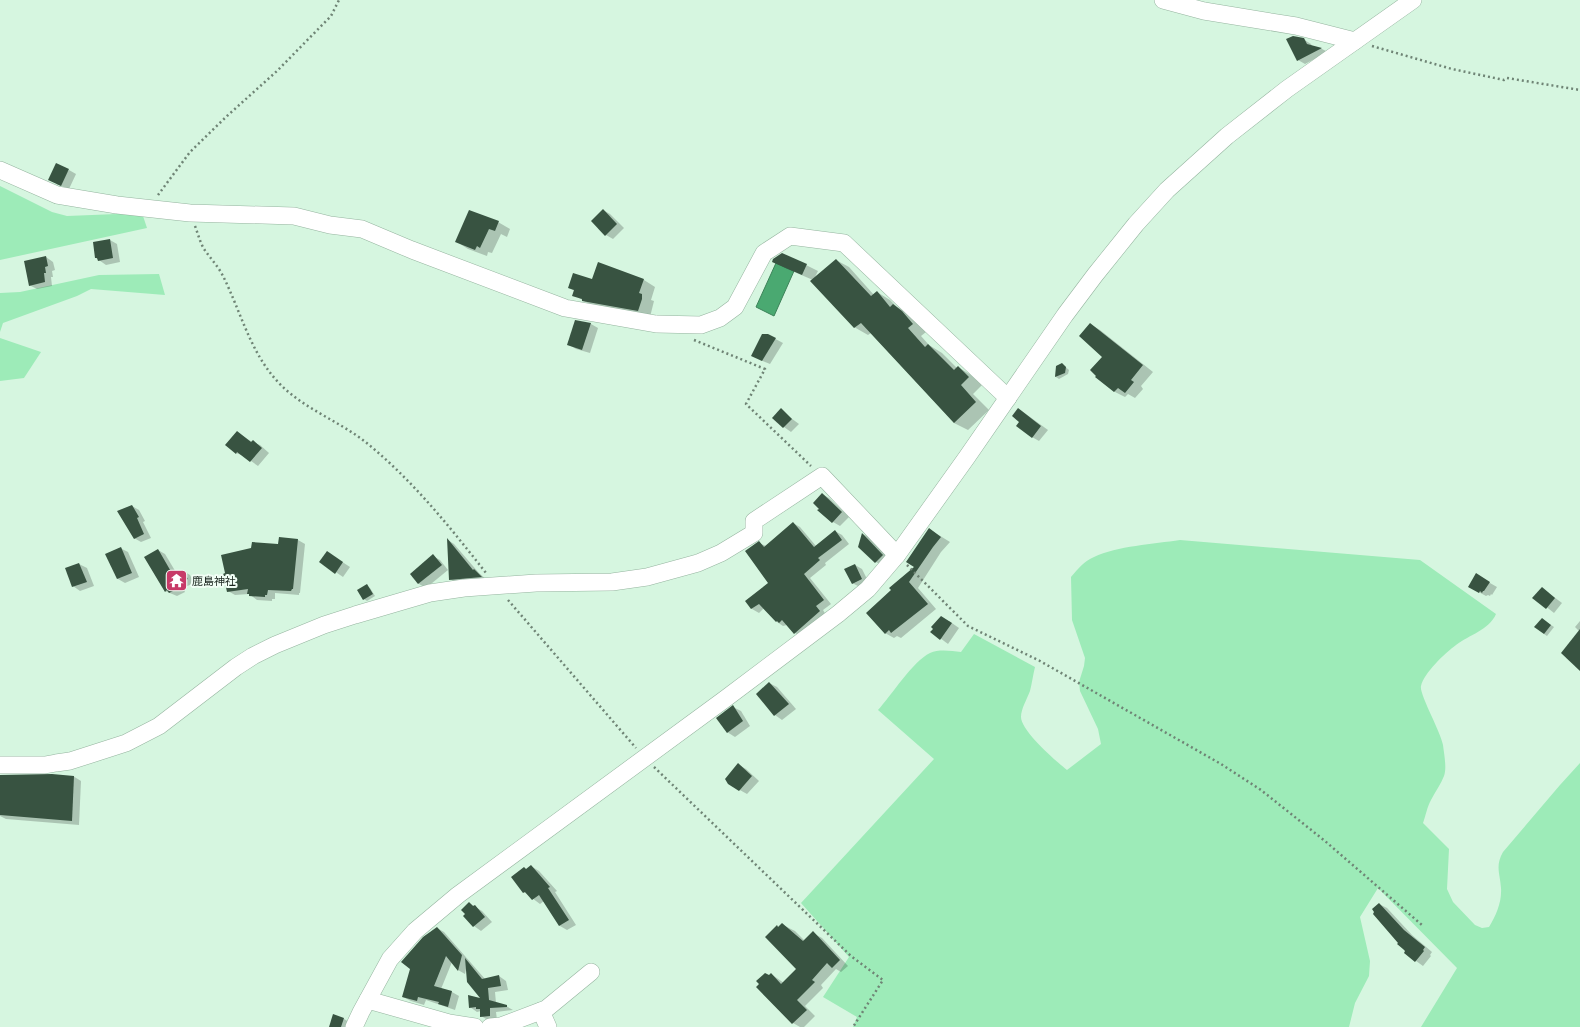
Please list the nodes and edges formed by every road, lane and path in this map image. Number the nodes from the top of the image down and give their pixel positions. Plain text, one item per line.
1 (339, 0) edge
2 (1163, 0) edge
3 (1413, 0) edge
4 (1355, 41) junction
5 (1580, 90) edge
6 (0, 170) edge
7 (150, 207) junction
8 (190, 213) junction
9 (693, 339) dead end
10 (1008, 398) junction
11 (822, 476) junction
12 (897, 555) junction
13 (496, 585) junction
14 (645, 759) junction
15 (0, 765) edge
16 (1422, 925) dead end
17 (590, 972) dead end
18 (368, 1000) junction
19 (541, 1012) junction
20 (354, 1027) edge
21 (475, 1027) edge
22 (490, 1027) edge
23 (548, 1027) edge
24 (853, 1027) edge

1 - 7 path
2 - 4 street
3 - 4 street
4 - 5 path
4 - 10 street
6 - 7 street
7 - 8 street
8 - 10 street
8 - 13 path
9 - 11 path
10 - 12 street
11 - 12 street
11 - 13 street
12 - 14 street
12 - 16 path
13 - 14 path
13 - 15 street
14 - 18 street
14 - 24 path
17 - 19 street
18 - 20 street
18 - 21 street
19 - 22 street
19 - 23 street

